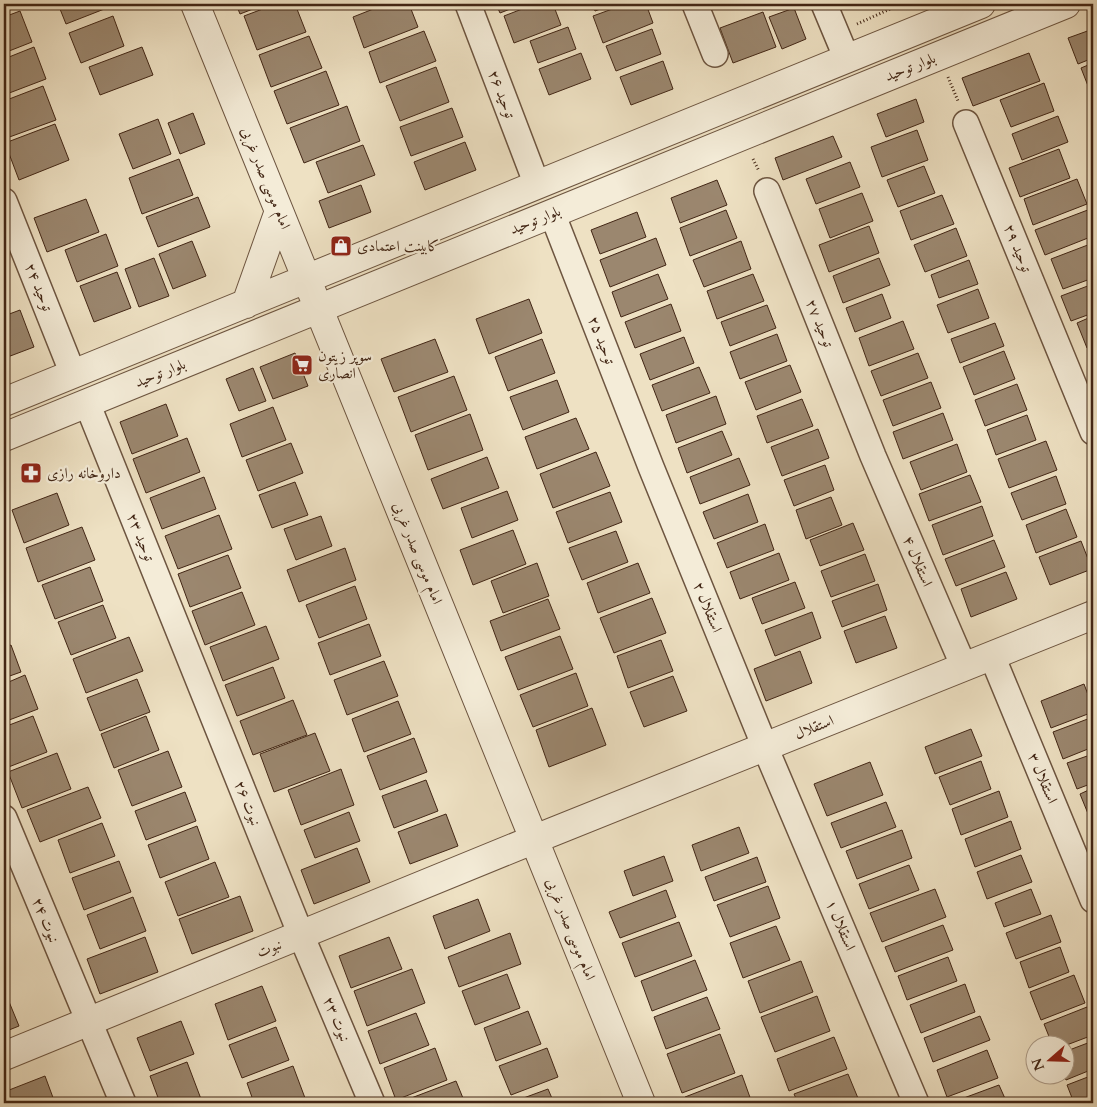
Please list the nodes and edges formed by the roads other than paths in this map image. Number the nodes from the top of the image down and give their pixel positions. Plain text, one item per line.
1 (195, 4) edge
2 (468, 4) edge
3 (695, 4) edge
4 (824, 4) edge
5 (981, 4) edge
6 (1066, 4) edge
7 (715, 54) dead end
8 (847, 59) junction
9 (966, 122) road end
10 (537, 185) junction
11 (767, 191) road end
12 (4, 201) edge
13 (279, 211) junction
14 (552, 213) junction
15 (307, 279) junction
16 (246, 304) junction
17 (318, 308) junction
18 (73, 374) junction
19 (4, 402) edge
20 (87, 403) junction
21 (1093, 432) edge
22 (4, 437) edge
23 (873, 456) joint
24 (652, 467) joint
25 (1093, 615) edge
26 (992, 656) junction
27 (964, 667) junction
28 (195, 671) joint
29 (765, 747) junction
30 (4, 818) edge
31 (535, 839) junction
32 (1093, 900) edge
33 (301, 935) junction
34 (88, 1021) junction
35 (4, 1056) edge
36 (122, 1103) edge
37 (372, 1103) edge
38 (641, 1103) edge
39 (916, 1103) edge

1 - 13 street, امام موسی صدر غربی
2 - 10 street, توحید ۲۶
3 - 7 street
4 - 8 street
5 - 8 street, بلوار توحید
6 - 14 street, بلوار توحید
8 - 10 street, بلوار توحید
9 - 21 street, توحید ۲۹
10 - 15 street, بلوار توحید
11 - 23 street, توحید ۲۷
12 - 18 street, توحید ۲۴
13 - 15 street, امام موسی صدر غربی
13 - 16 street
14 - 17 street, بلوار توحید
14 - 24 street, توحید ۲۵
15 - 16 street, بلوار توحید
15 - 17 street, امام موسی صدر غربی
16 - 18 street, بلوار توحید
17 - 20 street, بلوار توحید
17 - 31 street, امام موسی صدر غربی
18 - 19 street, بلوار توحید
20 - 22 street, بلوار توحید
20 - 28 street, توحید ۲۳
23 - 27 street, استقلال ۴
24 - 29 street, استقلال ۲
25 - 26 street, استقلال
26 - 27 street, استقلال
26 - 32 street, استقلال ۳
27 - 29 street, استقلال
28 - 33 street, نبوت ۲۶
29 - 31 street, استقلال
29 - 39 street, استقلال ۱
30 - 34 street, نبوت ۲۴
31 - 33 street, نبوت
31 - 38 street, امام موسی صدر غربی
33 - 34 street, نبوت
33 - 37 street, نبوت ۲۳
34 - 35 street, نبوت
34 - 36 street, نبوت ۲۴

